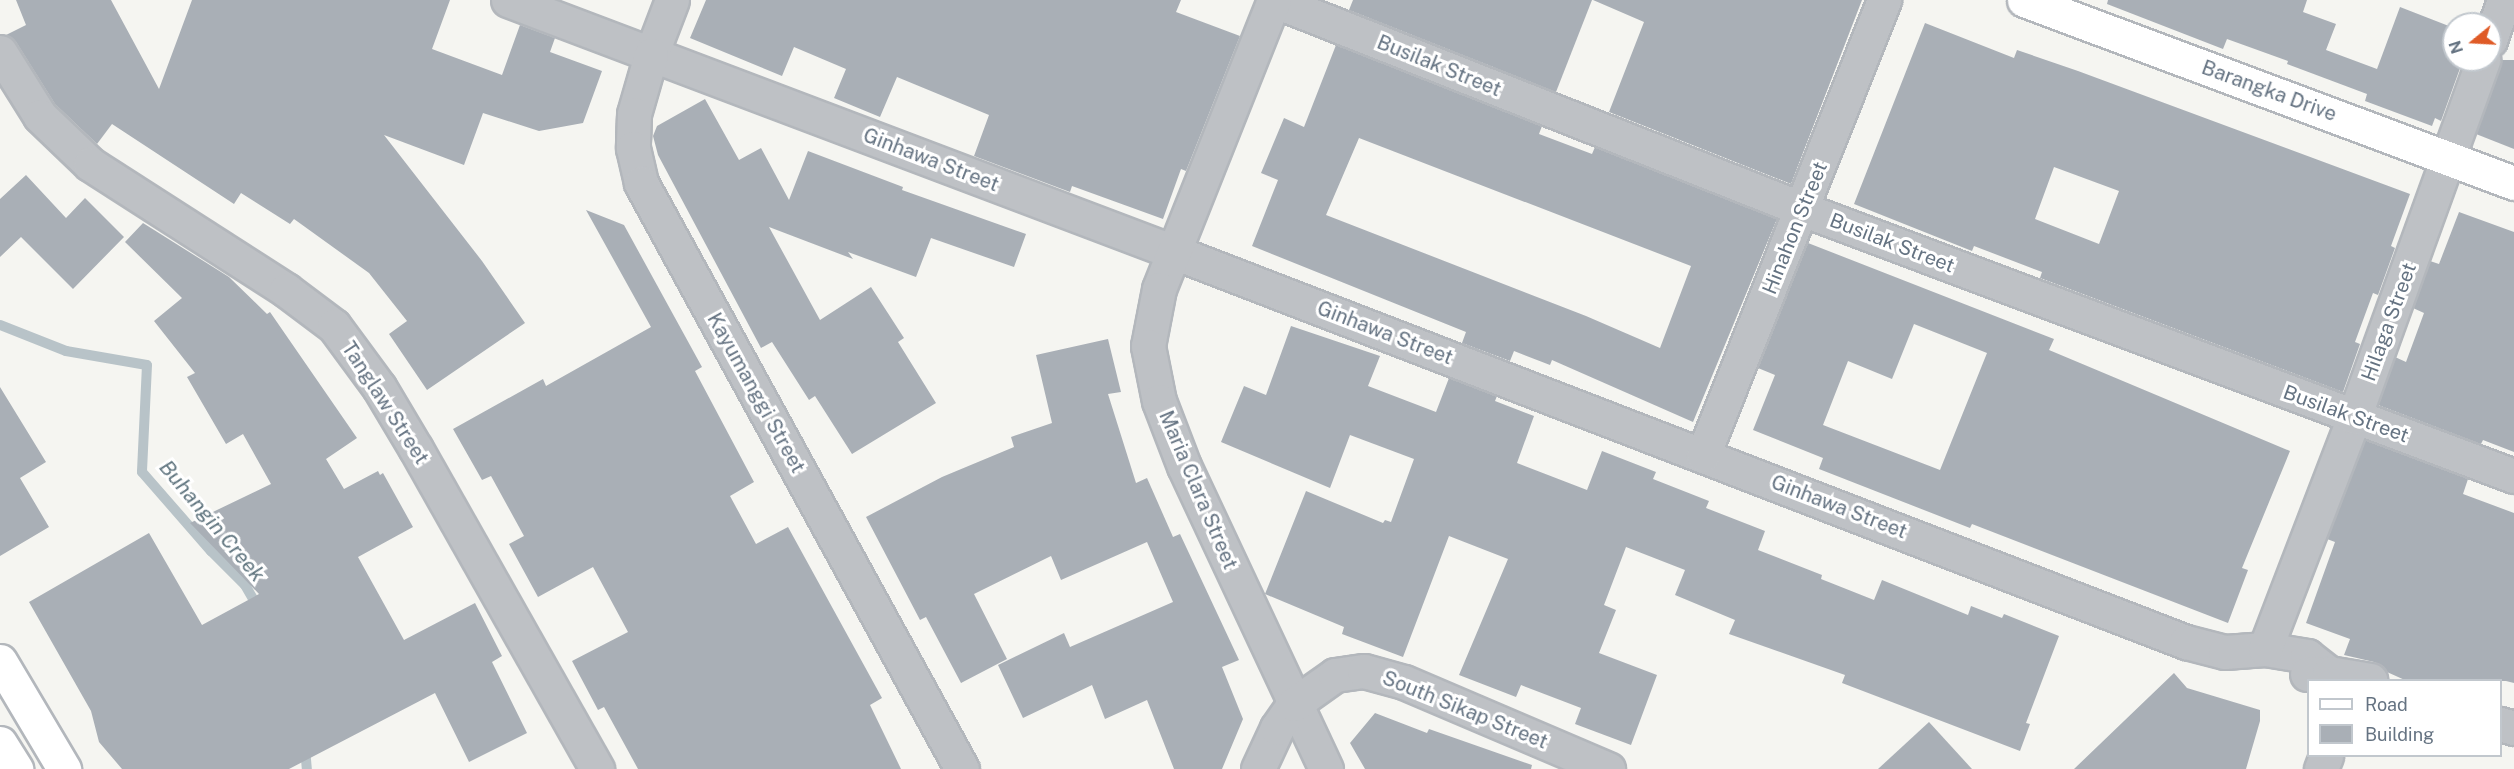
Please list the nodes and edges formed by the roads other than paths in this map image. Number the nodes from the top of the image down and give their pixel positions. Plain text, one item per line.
1 (508, 0) edge
2 (672, 0) edge
3 (1273, 0) edge
4 (1884, 0) edge
5 (2024, 0) edge
6 (0, 51) edge
7 (651, 55) junction
8 (2479, 72) edge
9 (2449, 158) junction
10 (2514, 183) edge
11 (1802, 209) junction
12 (1174, 252) junction
13 (2354, 417) junction
14 (1703, 454) junction
15 (2514, 476) edge
16 (2273, 651) junction
17 (0, 661) edge
18 (2353, 678) edge
19 (1294, 704) junction
20 (0, 743) edge
21 (16, 769) edge
22 (64, 769) edge
23 (597, 769) edge
24 (962, 769) edge
25 (1258, 769) edge
26 (1326, 769) edge
27 (1608, 769) edge

1 - 7 street, Ginhawa Street
2 - 7 street, Kayumanggi Street
3 - 11 street, Busilak Street
3 - 12 street, Maria Clara Street
4 - 11 street, Hinahon Street
5 - 9 main road, Barangka Drive
6 - 23 street, Tanglaw Street
7 - 12 street, Ginhawa Street
7 - 24 street, Kayumanggi Street
8 - 9 street, Hilaga Street
9 - 10 main road, Barangka Drive
9 - 13 street, Hilaga Street
11 - 13 street, Busilak Street
11 - 14 street, Hinahon Street
12 - 14 street, Ginhawa Street
12 - 19 street, Maria Clara Street
13 - 15 street, Busilak Street
13 - 16 street, Hilaga Street
14 - 16 street, Ginhawa Street
16 - 18 street
17 - 22 main road
19 - 25 street, South Sikap Street
19 - 26 street, Maria Clara Street
19 - 27 street, South Sikap Street
20 - 21 main road

